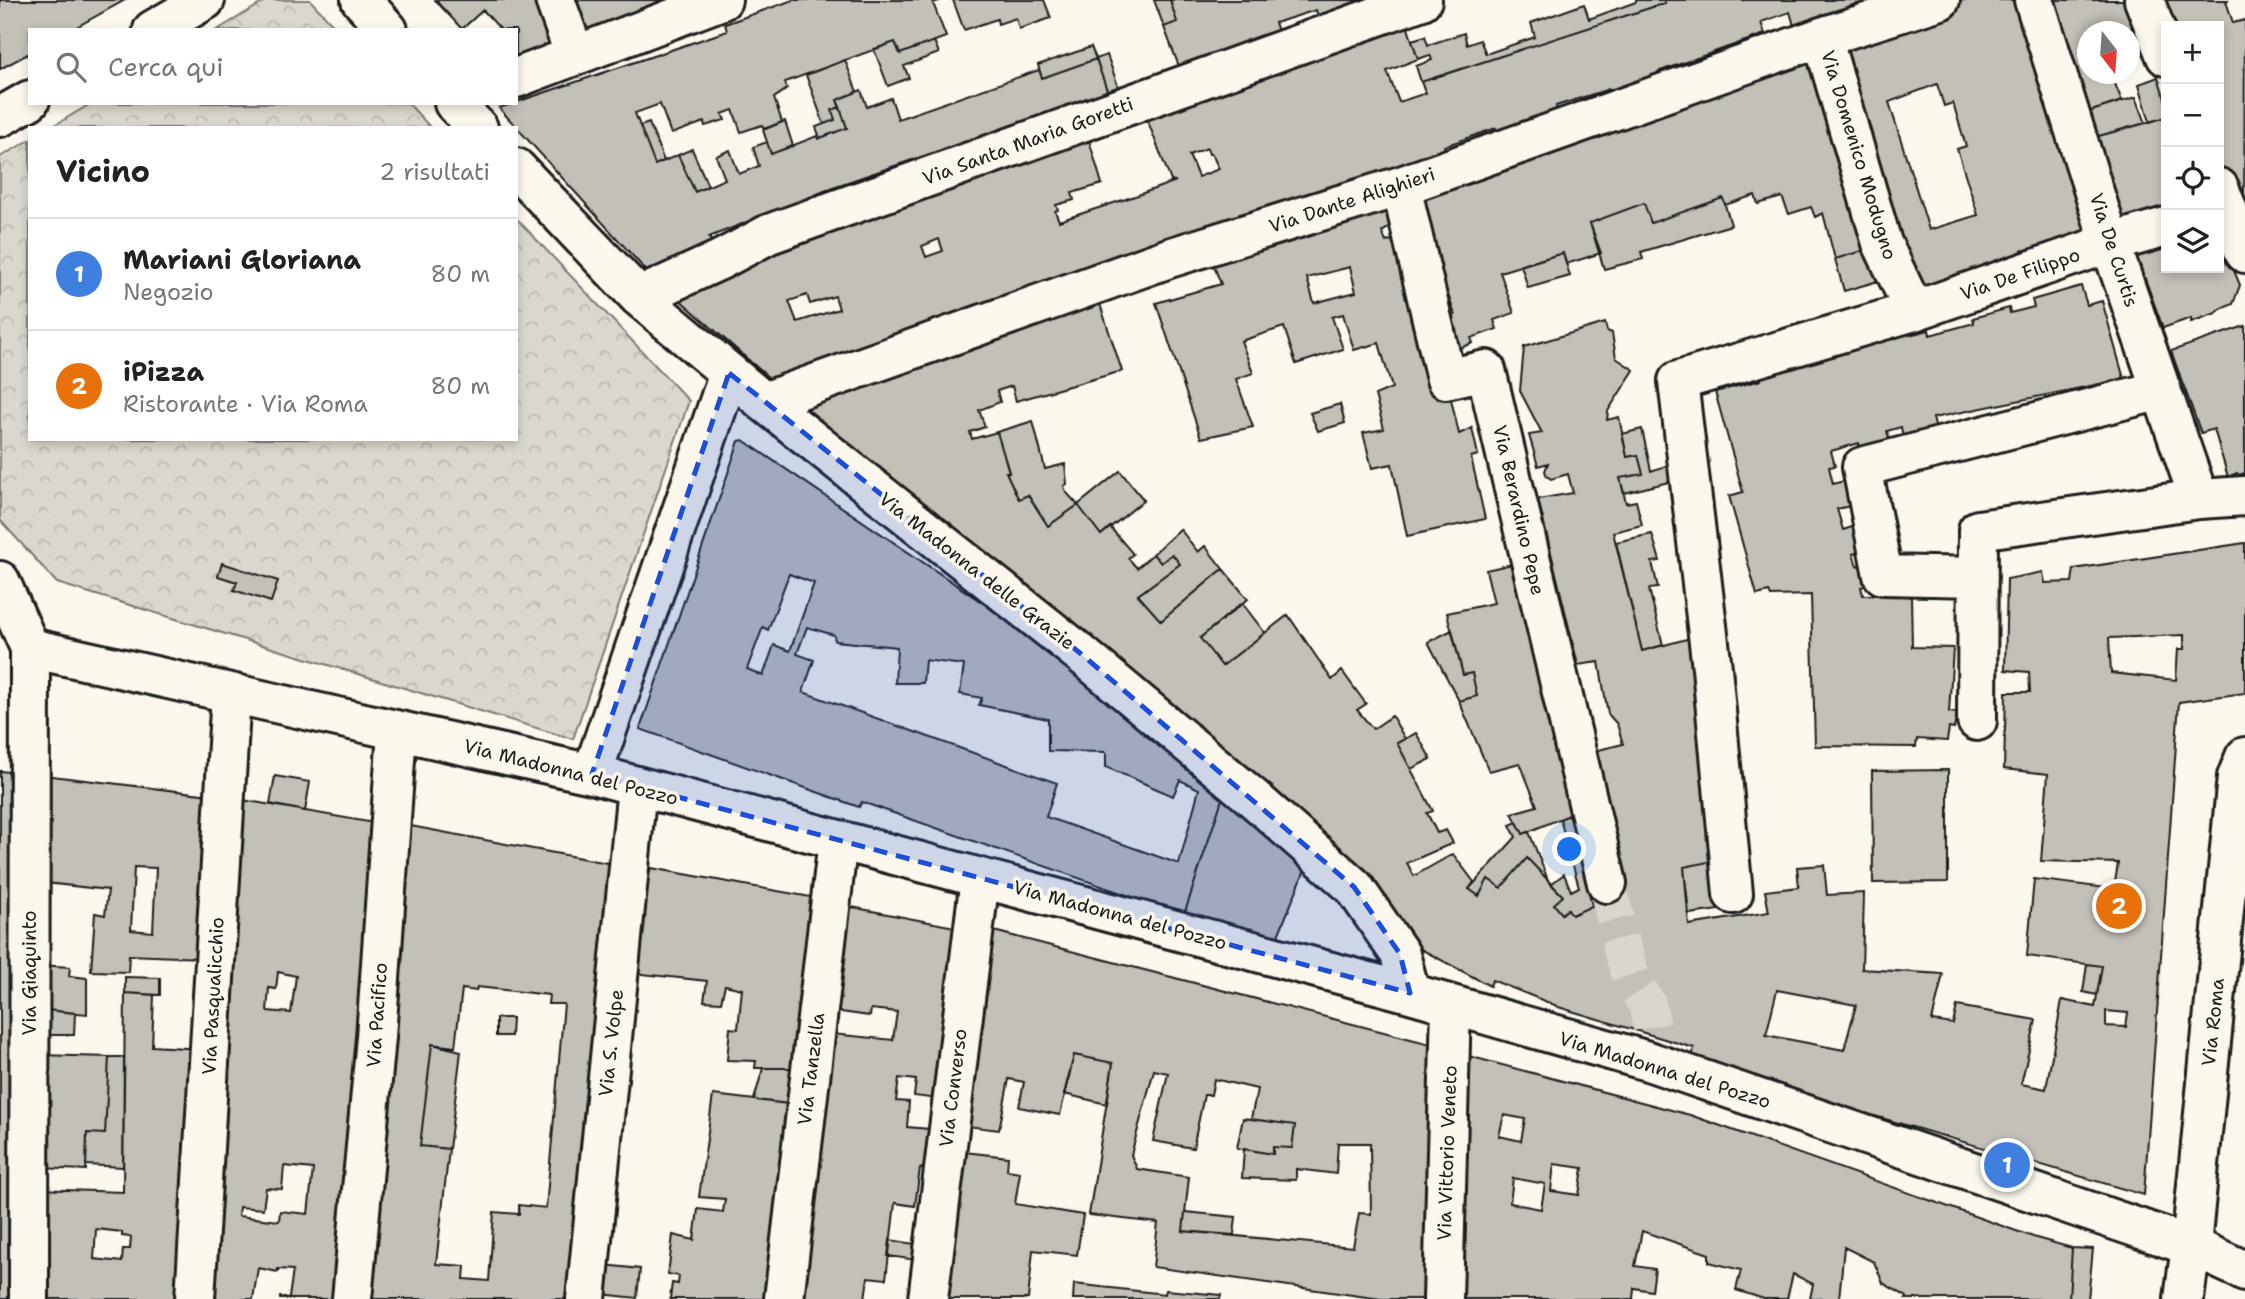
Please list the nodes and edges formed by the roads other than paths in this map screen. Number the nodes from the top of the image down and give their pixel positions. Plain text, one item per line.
1 (205, 0) edge
2 (361, 0) edge
3 (555, 0) edge
4 (722, 0) edge
5 (1422, 0) edge
6 (1940, 0) edge
7 (2034, 0) edge
8 (2144, 0) edge
9 (156, 28) edge
10 (386, 28) edge
11 (1822, 37) junction
12 (2161, 43) edge
13 (575, 56) junction
14 (518, 77) edge
15 (28, 101) edge
16 (456, 105) edge
17 (0, 117) edge
18 (476, 126) edge
19 (518, 170) edge
20 (1401, 186) junction
21 (2224, 207) edge
22 (2161, 228) edge
23 (2110, 243) junction
24 (2245, 253) edge
25 (639, 297) junction
26 (1914, 311) junction
27 (729, 373) junction
28 (2161, 390) junction
29 (764, 402) junction
30 (2245, 496) edge
31 (2199, 499) junction
32 (1978, 576) junction
33 (0, 581) edge
34 (15, 653) edge
35 (230, 693) junction
36 (1978, 720) dead end
37 (397, 731) junction
38 (2245, 757) edge
39 (592, 774) junction
40 (637, 787) junction
41 (838, 840) junction
42 (980, 878) junction
43 (1607, 883) tunnel mouth
44 (1733, 894) dead end
45 (1410, 993) junction
46 (1451, 1006) junction
47 (2191, 1246) junction
48 (2245, 1271) edge
49 (29, 1299) edge
50 (195, 1299) edge
51 (352, 1299) edge
52 (586, 1299) edge
53 (784, 1299) edge
54 (928, 1299) edge
55 (1443, 1299) edge
56 (2184, 1299) edge

1 - 9 street
2 - 10 street
3 - 13 street
4 - 13 street
5 - 25 street, Via Santa Maria Goretti
6 - 11 street, Via Dante Alighieri
7 - 23 street, Via De Curtis
8 - 12 street
11 - 20 street, Via Dante Alighieri
11 - 26 street, Via Domenico Modugno
13 - 14 street
15 - 17 street
16 - 18 street
19 - 25 street, Via Madonna delle Grazie
20 - 29 street, Via Dante Alighieri
20 - 43 street, Via Berardino Pepe
21 - 24 street
22 - 23 street, Via De Filippo
23 - 26 street, Via De Filippo
23 - 28 street, Via De Curtis
25 - 27 street, Via Madonna delle Grazie
26 - 44 street, Via De Filippo
27 - 29 street, Via Madonna delle Grazie
27 - 39 street
28 - 31 street, Via De Curtis
28 - 32 street
29 - 45 street, Via Madonna delle Grazie
30 - 31 street
31 - 32 street
32 - 36 street
33 - 34 street
34 - 35 street, Via Madonna del Pozzo
34 - 49 street, Via Giaquinto
35 - 37 street, Via Madonna del Pozzo
35 - 50 street, Via Pasqualicchio
37 - 39 street, Via Madonna del Pozzo
37 - 51 street, Via Pacifico
38 - 47 street, Via Roma
39 - 40 street, Via Madonna del Pozzo
40 - 41 street, Via Madonna del Pozzo
40 - 52 street, Via S. Volpe
41 - 42 street, Via Madonna del Pozzo
41 - 53 street, Via Tanzella
42 - 45 street, Via Madonna del Pozzo
42 - 54 street, Via Converso
45 - 46 street, Via Madonna del Pozzo
46 - 47 street, Via Madonna del Pozzo
46 - 55 street, Via Vittorio Veneto
47 - 48 street, Via Madonna del Pozzo
47 - 56 street, Via Roma

